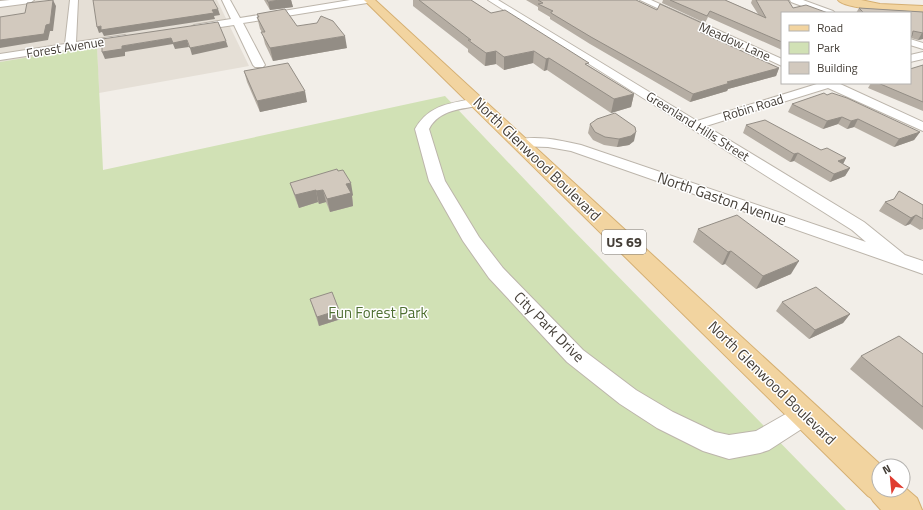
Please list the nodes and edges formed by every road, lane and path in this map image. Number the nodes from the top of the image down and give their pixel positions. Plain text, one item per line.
1 (30, 0) edge
2 (74, 0) edge
3 (226, 0) edge
4 (368, 0) edge
5 (492, 0) edge
6 (644, 0) edge
7 (794, 0) edge
8 (843, 0) edge
9 (0, 4) edge
10 (923, 9) edge
11 (827, 12) edge
12 (237, 21) junction
13 (184, 29) edge
14 (138, 36) edge
15 (911, 42) edge
16 (70, 46) junction
17 (923, 46) edge
18 (923, 55) edge
19 (0, 57) edge
20 (911, 59) edge
21 (781, 63) edge
22 (259, 64) dead end
23 (826, 84) edge
24 (831, 84) edge
25 (478, 102) junction
26 (696, 125) junction
27 (923, 127) edge
28 (520, 143) junction
29 (898, 259) junction
30 (923, 268) edge
31 (806, 414) junction
32 (871, 477) edge
33 (892, 498) edge
34 (905, 510) edge

1 - 9 street
2 - 16 street
3 - 12 street
4 - 12 street
4 - 25 main road, North Glenwood Boulevard / US 69
5 - 26 street, Greenland Hills Street
6 - 21 street, Meadow Lane
7 - 11 street
8 - 10 main road
12 - 13 street
12 - 22 street
14 - 16 street, Forest Avenue
15 - 17 street
16 - 19 street, Forest Avenue
18 - 20 street
23 - 26 street, Robin Road
24 - 27 street
25 - 28 main road, North Glenwood Boulevard / US 69
25 - 31 street, City Park Drive
26 - 29 street, Greenland Hills Street
28 - 29 street, North Gaston Avenue
28 - 31 main road, North Glenwood Boulevard / US 69
29 - 30 street, North Gaston Avenue
31 - 32 main road, North Glenwood Boulevard / US 69
33 - 34 main road

